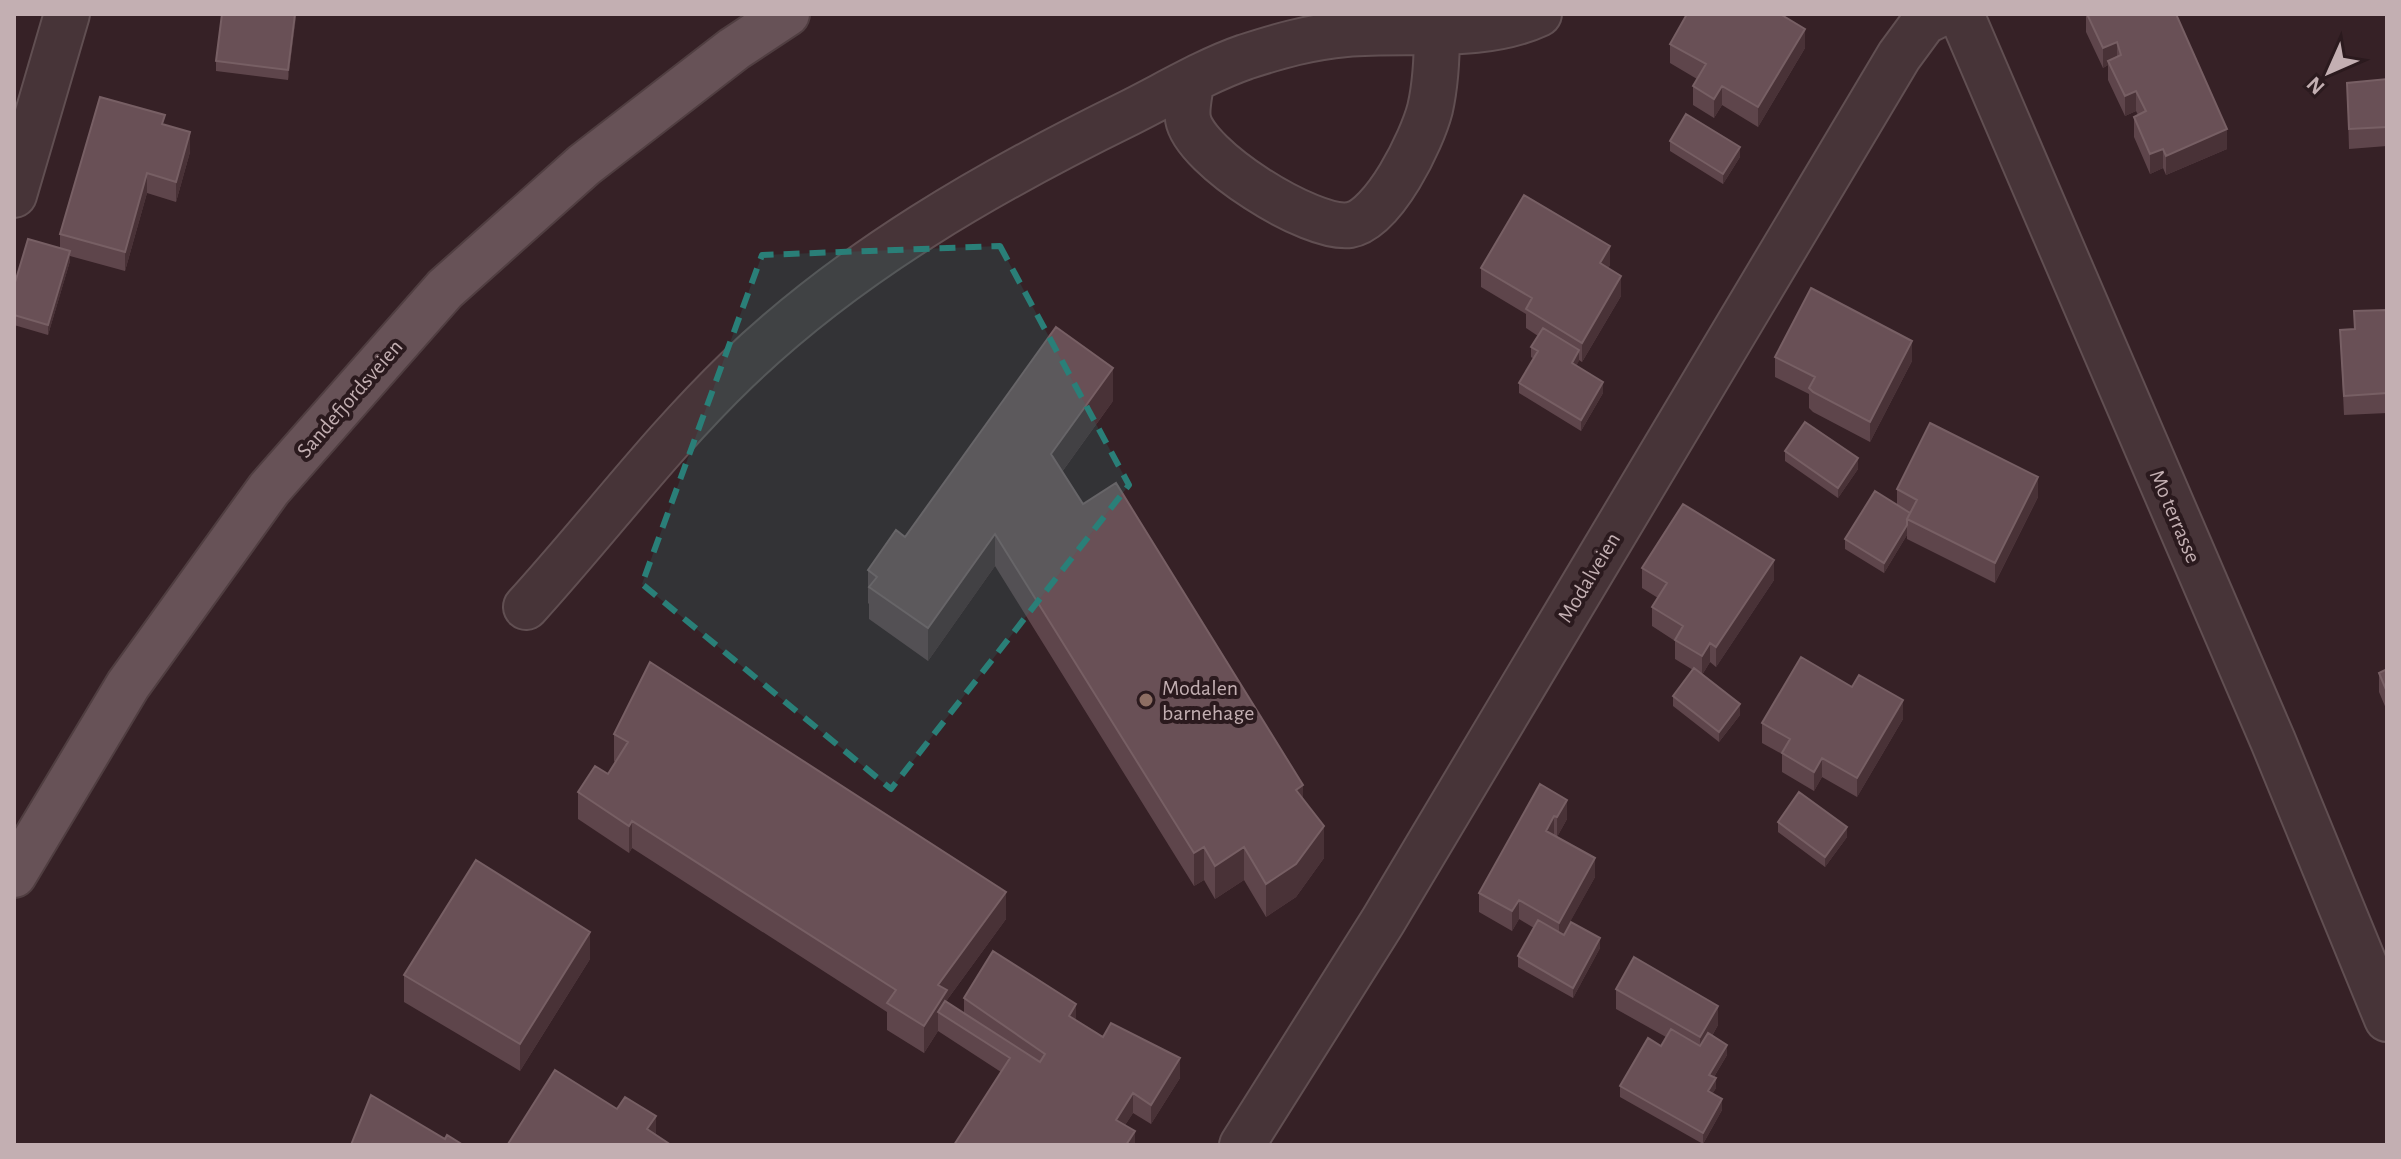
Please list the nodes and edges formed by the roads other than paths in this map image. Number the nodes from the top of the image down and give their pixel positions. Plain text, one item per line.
1 (67, 14) edge
2 (787, 14) edge
3 (1539, 14) edge
4 (1940, 14) edge
5 (1961, 14) edge
6 (1437, 30) junction
7 (1191, 83) junction
8 (14, 195) edge
9 (526, 607) dead end
10 (14, 875) edge
11 (2387, 1019) edge
12 (1242, 1145) edge

1 - 8 street
2 - 10 main road, Sandefjordsveien
3 - 6 street
4 - 12 street, Modalveien
5 - 11 street, Mo terrasse
6 - 7 street
6 - 7 street
7 - 9 street

